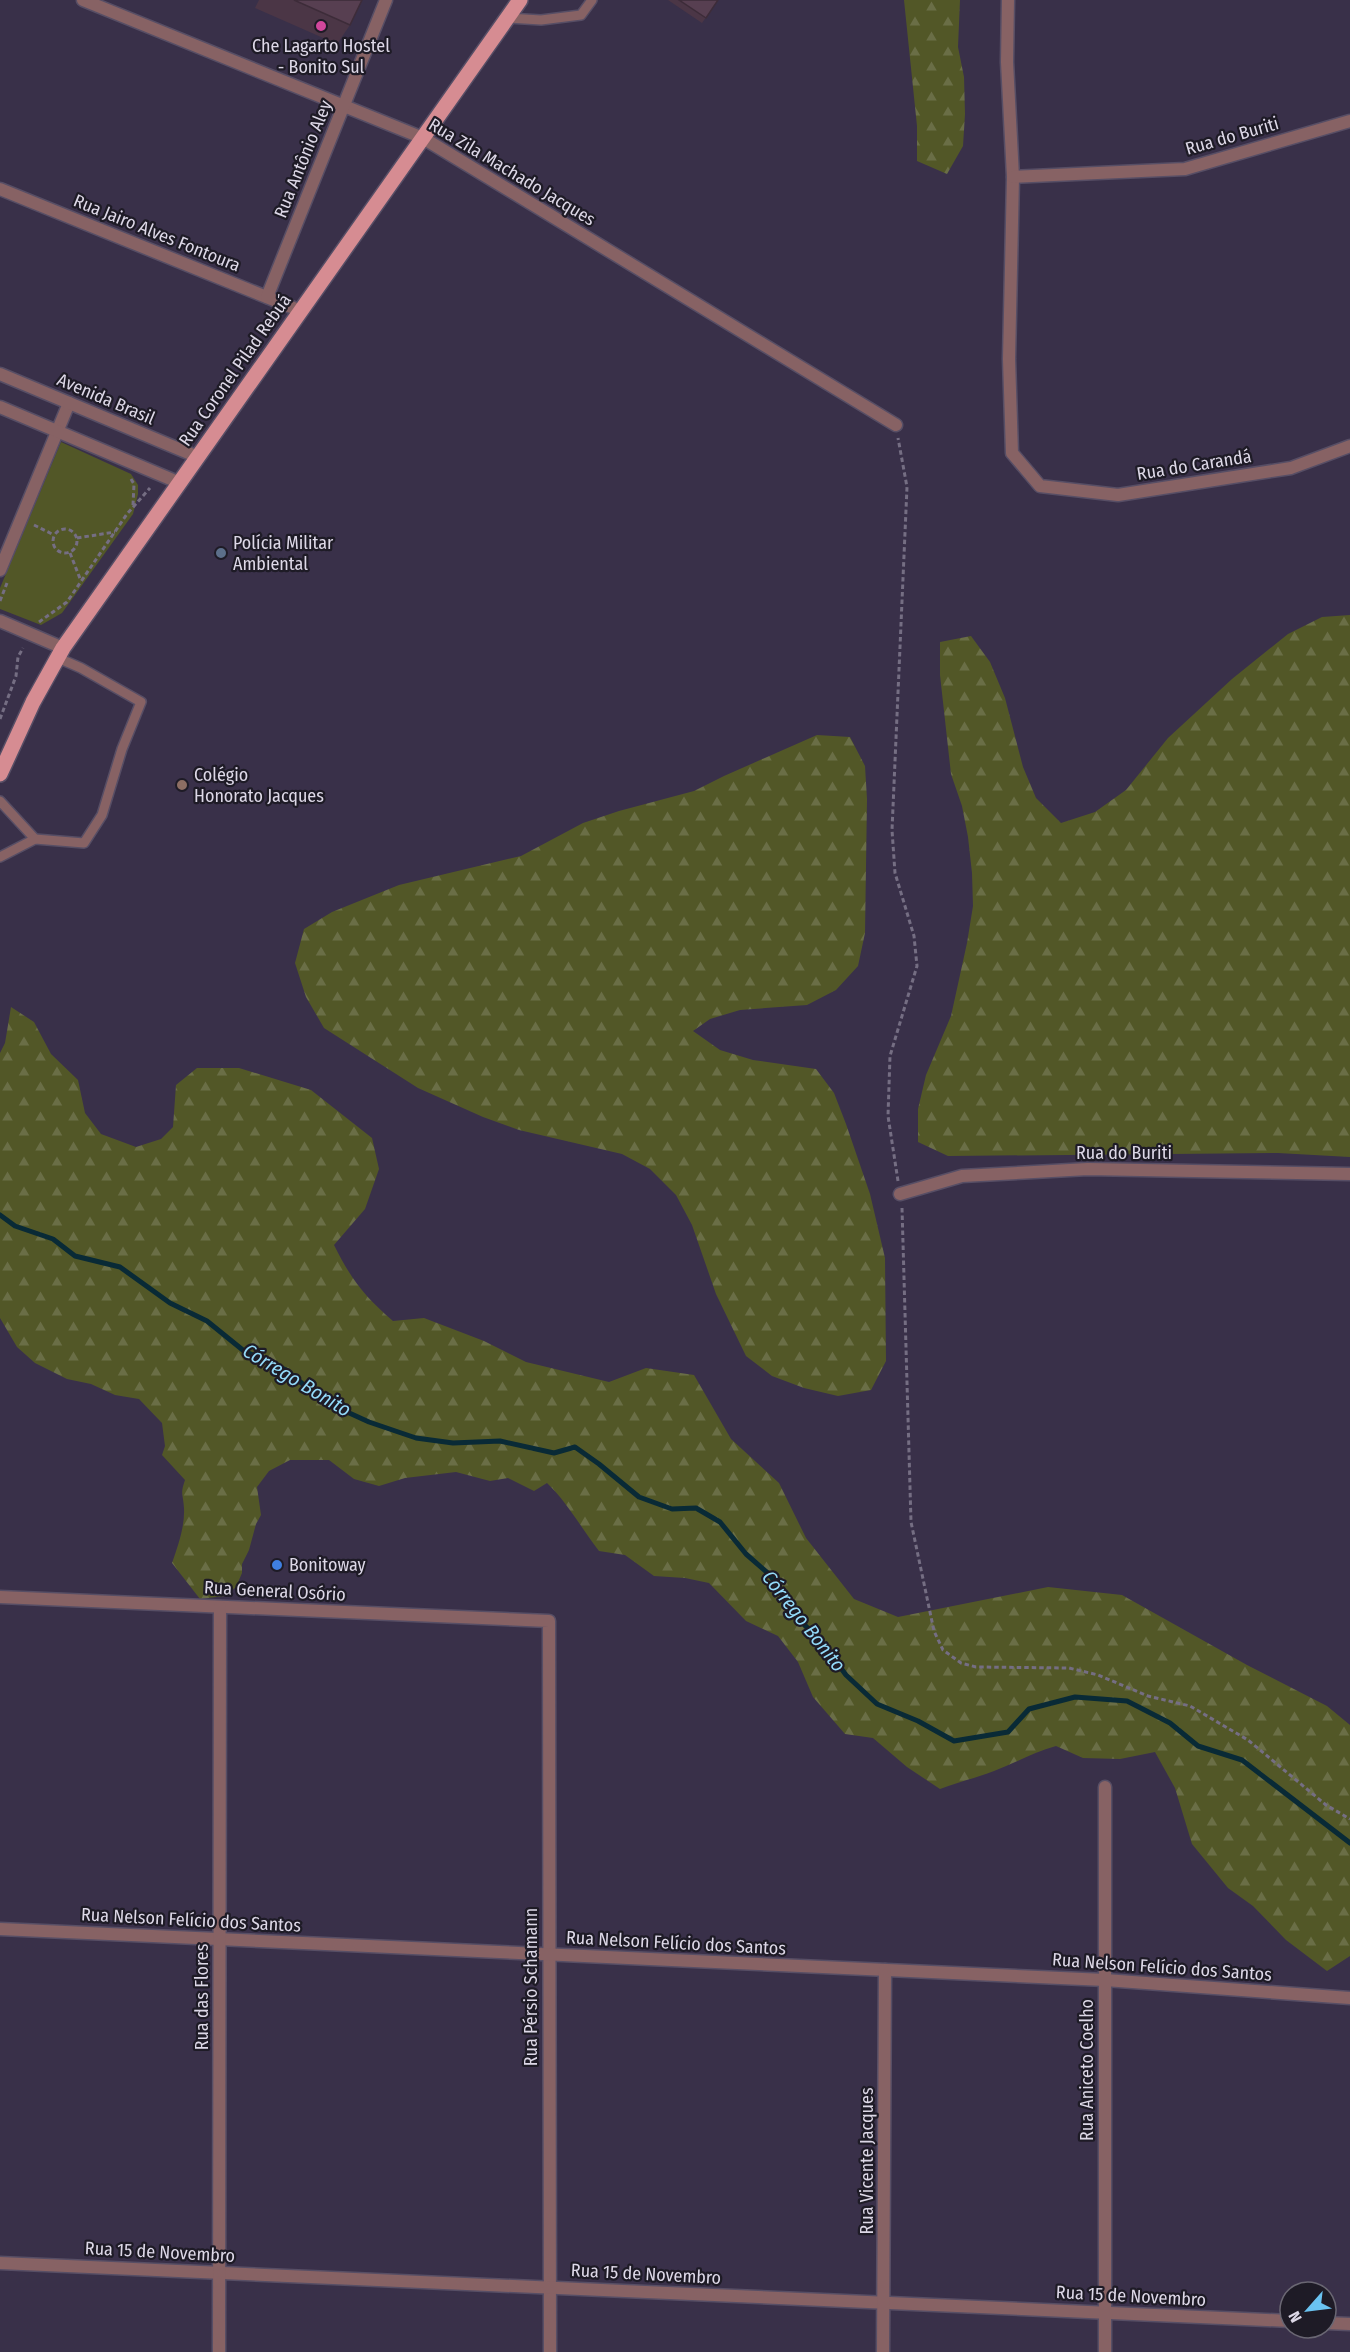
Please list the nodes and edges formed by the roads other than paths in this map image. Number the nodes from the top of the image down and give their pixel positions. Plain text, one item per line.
1 (84, 0) edge
2 (386, 0) edge
3 (520, 0) edge
4 (592, 0) edge
5 (1008, 0) edge
6 (507, 18) junction
7 (344, 105) junction
8 (1350, 121) edge
9 (423, 138) junction
10 (1013, 177) junction
11 (0, 189) edge
12 (267, 297) junction
13 (301, 311) junction
14 (0, 374) edge
15 (69, 403) junction
16 (0, 407) edge
17 (896, 425) road end
18 (57, 431) junction
19 (1350, 446) edge
20 (198, 457) junction
21 (180, 483) junction
22 (0, 570) edge
23 (0, 621) edge
24 (60, 653) junction
25 (0, 774) edge
26 (0, 801) edge
27 (35, 839) junction
28 (0, 857) edge
29 (1350, 1174) edge
30 (900, 1194) road end
31 (0, 1597) edge
32 (220, 1606) junction
33 (549, 1621) joint
34 (1105, 1787) dead end
35 (0, 1929) edge
36 (220, 1940) junction
37 (549, 1955) junction
38 (885, 1970) junction
39 (1105, 1980) junction
40 (1350, 1998) edge
41 (0, 2263) edge
42 (219, 2273) junction
43 (550, 2288) junction
44 (885, 2303) junction
45 (1105, 2313) junction
46 (1278, 2320) edge
47 (219, 2352) edge
48 (550, 2352) edge
49 (883, 2352) edge
50 (1105, 2352) edge

1 - 7 street, Rua Zila Machado Jacques
2 - 7 street, Rua Antônio Aley
3 - 6 main road, Rua Coronel Pilad Rebuá
4 - 6 lane
5 - 10 street
6 - 9 main road, Rua Coronel Pilad Rebuá
7 - 9 street, Rua Zila Machado Jacques
7 - 12 street, Rua Antônio Aley
8 - 10 street, Rua do Buriti
9 - 13 main road, Rua Coronel Pilad Rebuá
9 - 17 street, Rua Zila Machado Jacques
10 - 19 street, Rua do Carandá
11 - 12 street, Rua Jairo Alves Fontoura
12 - 13 street, Rua Jairo Alves Fontoura
13 - 20 main road, Rua Coronel Pilad Rebuá
14 - 15 street, Avenida Brasil
15 - 18 street
15 - 20 street, Avenida Brasil
16 - 18 street
18 - 21 street
18 - 22 street
20 - 21 main road, Rua Coronel Pilad Rebuá
21 - 24 main road, Rua Coronel Pilad Rebuá
23 - 24 street
24 - 25 main road, Rua Coronel Pilad Rebuá
24 - 27 lane
26 - 27 lane
27 - 28 lane
29 - 30 street, Rua do Buriti
31 - 32 street, Rua General Osório
32 - 33 street, Rua General Osório
32 - 36 street, Rua das Flores
33 - 37 street, Rua Pérsio Schamann
34 - 39 street, Rua Aniceto Coelho
35 - 36 street, Rua Nelson Felício dos Santos
36 - 37 street, Rua Nelson Felício dos Santos
36 - 42 street, Rua das Flores
37 - 38 street, Rua Nelson Felício dos Santos
37 - 43 street, Rua Pérsio Schamann
38 - 39 street, Rua Nelson Felício dos Santos
38 - 44 street, Rua Vicente Jacques
39 - 40 street, Rua Nelson Felício dos Santos
39 - 45 street, Rua Aniceto Coelho
41 - 42 street, Rua 15 de Novembro
42 - 43 street, Rua 15 de Novembro
42 - 47 street, Rua das Flores
43 - 44 street, Rua 15 de Novembro
43 - 48 street, Rua Pérsio Schamann
44 - 45 street, Rua 15 de Novembro
44 - 49 street, Rua Vicente Jacques
45 - 46 street, Rua 15 de Novembro
45 - 50 street, Rua Aniceto Coelho

